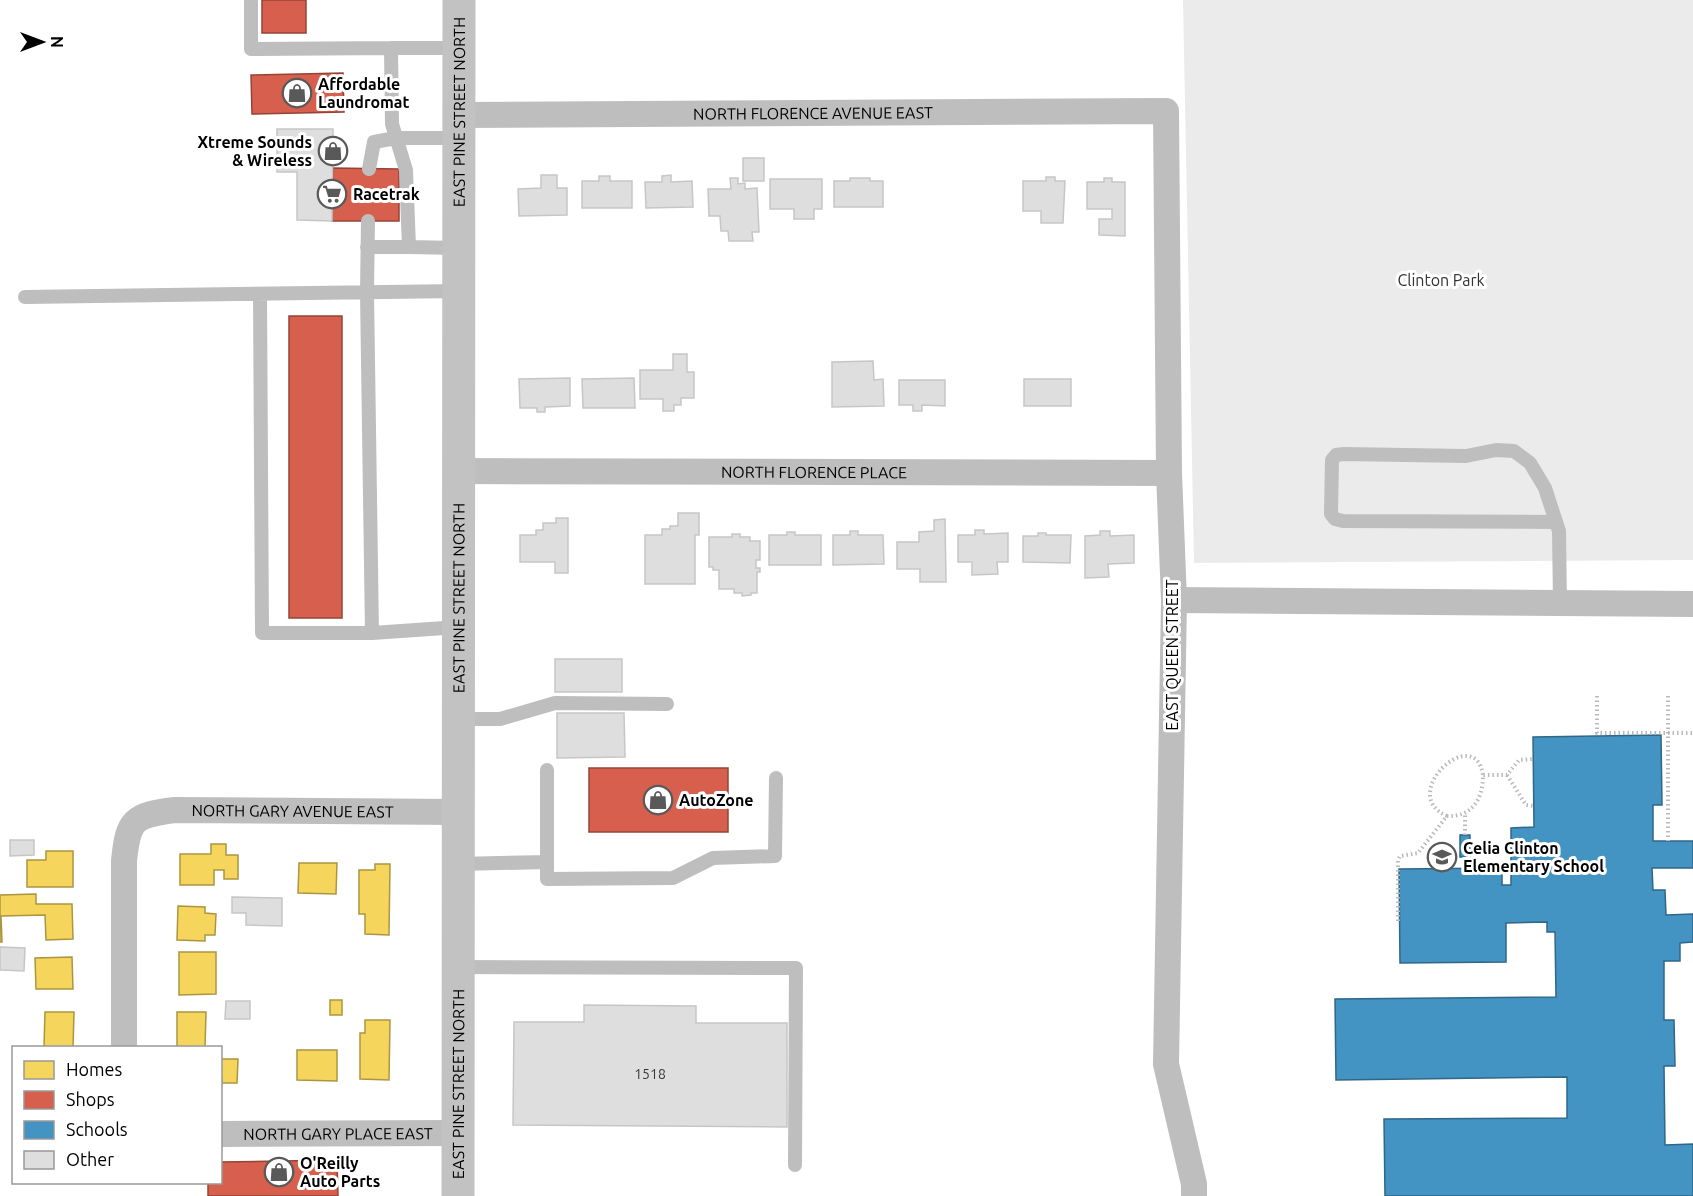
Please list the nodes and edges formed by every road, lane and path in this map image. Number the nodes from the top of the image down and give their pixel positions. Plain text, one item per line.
1 (251, 0) edge
2 (459, 0) edge
3 (391, 48) junction
4 (459, 48) junction
5 (1166, 111) joint
6 (459, 127) junction
7 (396, 138) junction
8 (369, 169) dead end
9 (368, 220) dead end
10 (367, 247) junction
11 (409, 247) junction
12 (460, 248) junction
13 (460, 291) junction
14 (367, 292) junction
15 (260, 294) junction
16 (25, 297) dead end
17 (460, 471) junction
18 (1169, 473) junction
19 (1557, 522) junction
20 (1174, 600) junction
21 (1560, 603) junction
22 (1693, 604) edge
23 (459, 627) junction
24 (372, 633) junction
25 (1597, 696) dead end
26 (1668, 696) dead end
27 (667, 704) dead end
28 (459, 719) junction
29 (1668, 733) junction
30 (1693, 733) edge
31 (1533, 759) dead end
32 (547, 770) dead end
33 (1483, 775) junction
34 (1507, 775) junction
35 (776, 778) dead end
36 (1534, 806) dead end
37 (458, 812) junction
38 (1465, 814) junction
39 (1447, 816) junction
40 (1465, 836) dead end
41 (1668, 842) dead end
42 (547, 862) junction
43 (458, 864) junction
44 (1398, 921) dead end
45 (457, 967) junction
46 (124, 1046) edge
47 (457, 1133) junction
48 (222, 1134) edge
49 (795, 1165) dead end
50 (458, 1196) edge
51 (1194, 1196) edge

1 - 3 lane
2 - 4 main road, EAST PINE STREET NORTH
3 - 4 lane
3 - 7 lane
4 - 6 main road, EAST PINE STREET NORTH
5 - 6 street, NORTH FLORENCE AVENUE EAST
5 - 18 street, EAST QUEEN STREET
6 - 7 lane
6 - 12 main road, EAST PINE STREET NORTH
7 - 8 lane
7 - 11 lane
9 - 10 lane
10 - 11 lane
10 - 14 lane
11 - 12 lane
12 - 13 main road, EAST PINE STREET NORTH
13 - 14 lane
13 - 17 main road, EAST PINE STREET NORTH
14 - 15 lane
14 - 24 lane
15 - 16 lane
15 - 24 lane
17 - 18 street, NORTH FLORENCE PLACE
17 - 23 main road, EAST PINE STREET NORTH
18 - 20 street, EAST QUEEN STREET
19 - 19 lane
19 - 21 lane
20 - 21 street
20 - 51 street, EAST QUEEN STREET
21 - 22 street
23 - 24 lane
23 - 28 main road, EAST PINE STREET NORTH
25 - 29 path
26 - 29 path
27 - 28 lane
28 - 37 main road, EAST PINE STREET NORTH
29 - 30 path
29 - 41 path
31 - 34 path
32 - 42 lane
33 - 34 path
33 - 38 path
33 - 39 path
34 - 36 path
35 - 42 lane
37 - 43 main road, EAST PINE STREET NORTH
37 - 46 street, NORTH GARY AVENUE EAST
38 - 39 path
38 - 40 path
39 - 44 path
42 - 43 lane
43 - 45 main road, EAST PINE STREET NORTH
45 - 47 main road, EAST PINE STREET NORTH
45 - 49 lane
47 - 48 street, NORTH GARY PLACE EAST
47 - 50 main road, EAST PINE STREET NORTH

